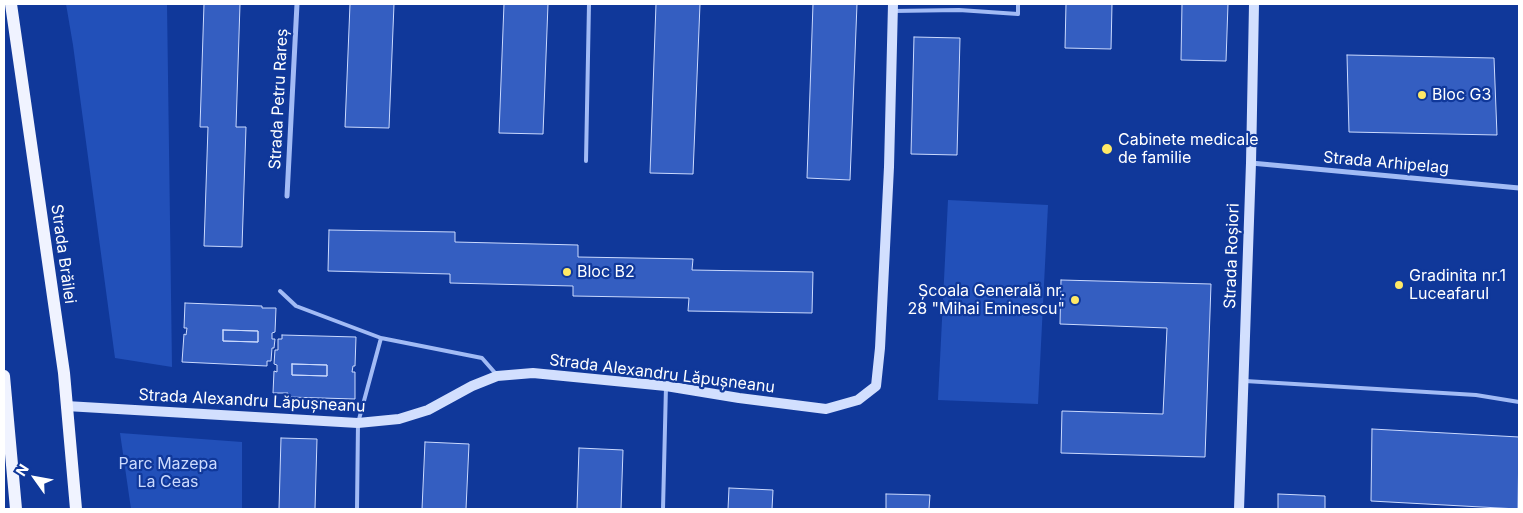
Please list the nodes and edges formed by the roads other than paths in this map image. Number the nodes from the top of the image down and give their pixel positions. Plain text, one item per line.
1 (11, 4) edge
2 (297, 4) edge
3 (589, 4) edge
4 (1018, 4) edge
5 (1254, 4) edge
6 (893, 7) edge
7 (586, 161) dead end
8 (1251, 163) junction
9 (1519, 188) edge
10 (286, 196) dead end
11 (280, 291) dead end
12 (381, 338) junction
13 (4, 376) edge
14 (497, 376) junction
15 (1243, 381) junction
16 (666, 386) junction
17 (1519, 402) edge
18 (66, 406) junction
19 (358, 423) junction
20 (16, 509) edge
21 (76, 509) edge
22 (357, 509) edge
23 (663, 509) edge
24 (1240, 509) edge

1 - 18 main road, Strada Brăilei
2 - 10 street, Strada Petru Rareș
3 - 7 lane
4 - 6 lane
5 - 8 street, Strada Roșiori
6 - 16 street, Strada Alexandru Lăpușneanu
8 - 9 street, Strada Arhipelag
8 - 15 street, Strada Roșiori
11 - 12 lane
12 - 14 lane
12 - 19 lane
13 - 20 main road
14 - 16 street, Strada Alexandru Lăpușneanu
14 - 19 street, Strada Alexandru Lăpușneanu
15 - 17 lane
15 - 24 street, Strada Roșiori
16 - 23 lane
18 - 19 street, Strada Alexandru Lăpușneanu
18 - 21 main road, Strada Brăilei
19 - 22 lane

